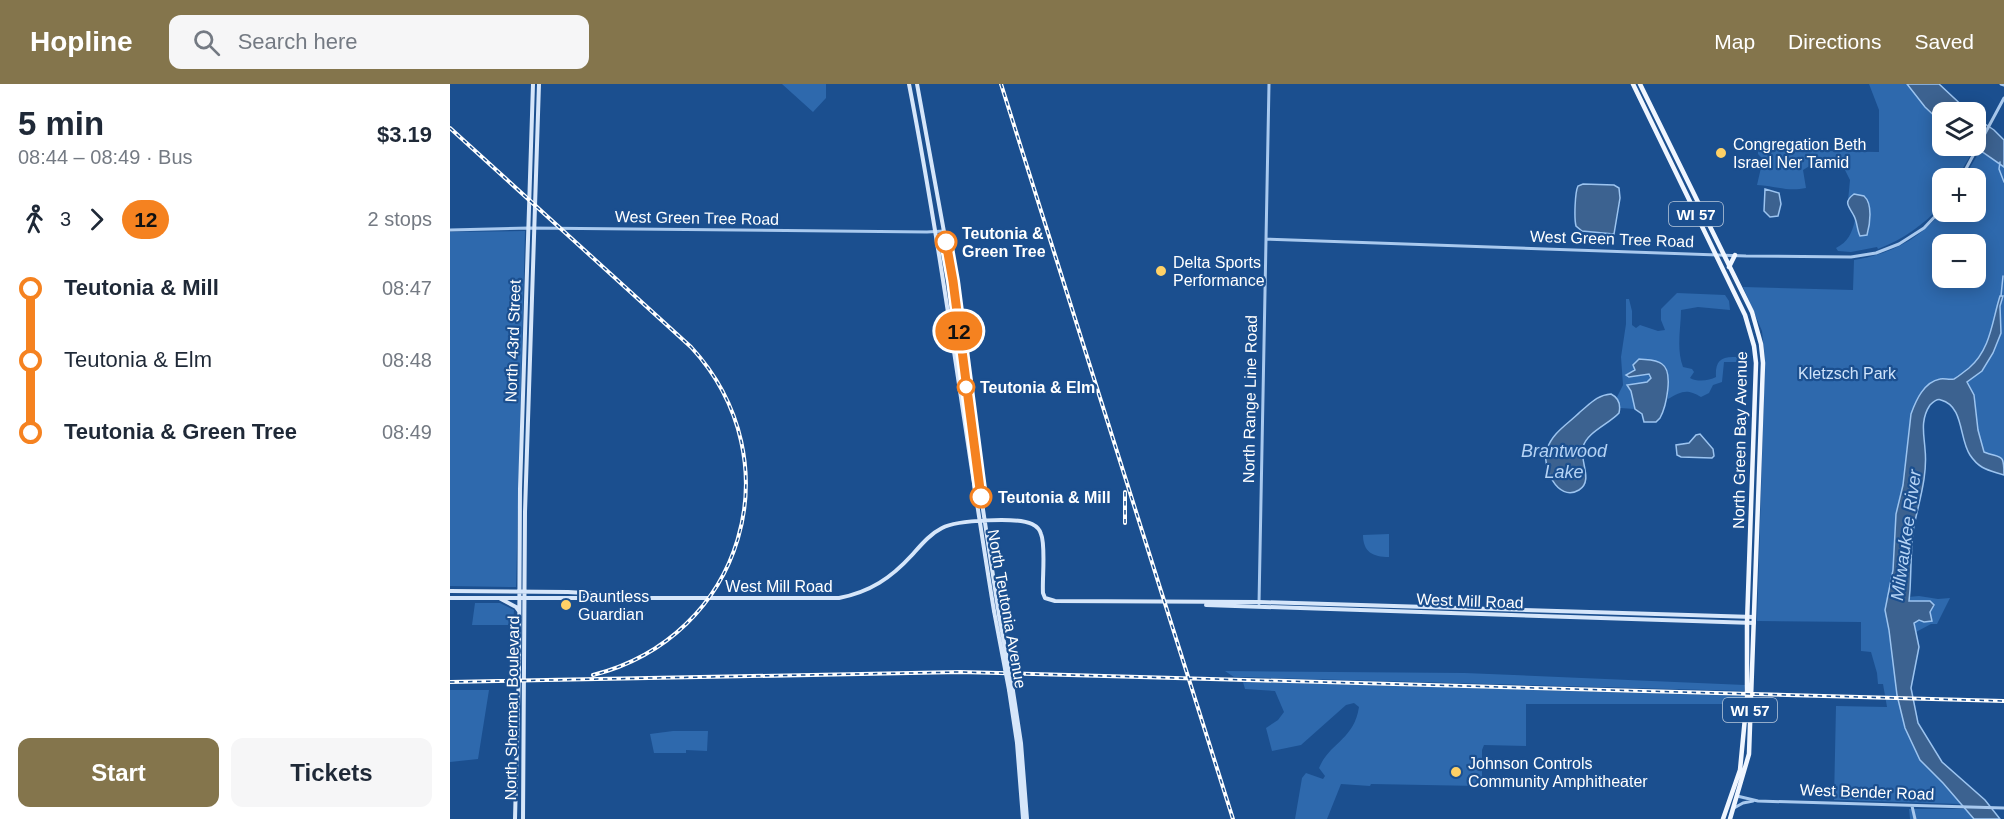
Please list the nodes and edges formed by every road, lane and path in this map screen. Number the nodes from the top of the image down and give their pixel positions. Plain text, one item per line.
1 (533, 84) edge
2 (539, 84) edge
3 (909, 84) edge
4 (917, 84) edge
5 (1269, 84) edge
6 (1633, 84) edge
7 (1640, 84) edge
8 (2004, 98) edge
9 (1967, 168) edge
10 (1932, 220) edge
11 (530, 228) junction
12 (535, 229) junction
13 (450, 230) edge
14 (944, 231) junction
15 (936, 232) junction
16 (1266, 239) junction
17 (1716, 255) junction
18 (1724, 255) junction
19 (1735, 255) junction
20 (1729, 267) junction
21 (979, 521) junction
22 (985, 521) junction
23 (450, 591) edge
24 (519, 591) junction
25 (526, 591) junction
26 (642, 597) junction
27 (450, 598) edge
28 (498, 598) junction
29 (519, 598) junction
30 (526, 598) junction
31 (1259, 604) junction
32 (519, 612) junction
33 (1747, 620) junction
34 (1754, 620) junction
35 (1011, 690) junction
36 (1731, 794) junction
37 (1738, 796) junction
38 (1758, 801) junction
39 (1912, 805) junction
40 (1734, 808) junction
41 (2004, 808) edge
42 (515, 819) edge
43 (523, 819) edge
44 (1025, 819) edge
45 (1723, 819) edge
46 (1730, 819) edge
47 (1915, 819) edge

1 - 11 main road, North 43rd Street
2 - 12 main road, North 43rd Street
3 - 15 main road, North Teutonia Avenue
4 - 14 main road, North Teutonia Avenue
5 - 16 street, North Range Line Road
6 - 17 main road, North Green Bay Avenue / WI 57
7 - 18 main road, North Green Bay Avenue / WI 57
8 - 9 street
10 - 19 street, West Green Tree Road
11 - 12 street, West Green Tree Road
11 - 13 street, West Green Tree Road
11 - 24 main road, North 43rd Street
12 - 15 street, West Green Tree Road
12 - 25 main road, North 43rd Street
14 - 15 street, West Green Tree Road
14 - 22 main road, North Teutonia Avenue
15 - 21 main road, North Teutonia Avenue
16 - 17 street, West Green Tree Road
16 - 31 street, North Range Line Road
17 - 18 street, West Green Tree Road
17 - 33 main road, North Green Bay Avenue / WI 57
18 - 19 street, West Green Tree Road
18 - 20 main road, North Green Bay Avenue / WI 57
19 - 20 main road
20 - 34 main road, North Green Bay Avenue / WI 57
21 - 22 main road, West Mill Road
21 - 26 main road, West Mill Road
21 - 35 main road, North Teutonia Avenue, bridge
22 - 31 main road, West Mill Road
22 - 35 main road, North Teutonia Avenue, bridge
23 - 24 main road, West Mill Road
24 - 25 main road, West Mill Road
24 - 29 main road, North 43rd Street
25 - 26 main road, West Mill Road
25 - 30 main road, North 43rd Street
26 - 30 main road, West Mill Road
27 - 28 main road, West Mill Road
28 - 29 main road, West Mill Road
28 - 32 main road
29 - 30 main road, West Mill Road
29 - 32 main road, North Sherman Boulevard
30 - 43 main road, North Sherman Boulevard
31 - 33 main road, West Mill Road
32 - 42 main road, North Sherman Boulevard
33 - 34 main road, West Mill Road
33 - 36 main road, North Green Bay Avenue / WI 57
34 - 37 main road, North Green Bay Avenue / WI 57
35 - 44 main road, North Teutonia Avenue
36 - 37 street, West Bender Road
36 - 45 main road, North Green Bay Avenue / WI 57
37 - 38 street, West Bender Road
37 - 40 main road, North Green Bay Avenue / WI 57
38 - 39 street, West Bender Road
38 - 40 street
39 - 41 street, West Bender Road
39 - 47 street
40 - 46 main road, North Green Bay Avenue / WI 57

